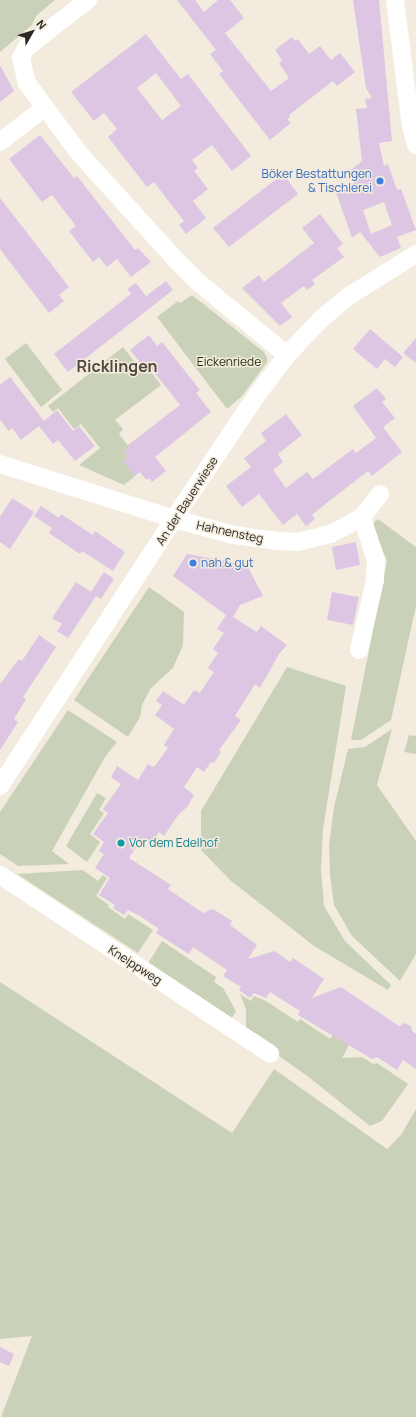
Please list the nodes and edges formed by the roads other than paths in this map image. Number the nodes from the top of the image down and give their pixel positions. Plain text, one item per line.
1 (88, 0) edge
2 (395, 0) edge
3 (44, 108) junction
4 (0, 142) edge
5 (416, 145) edge
6 (416, 254) edge
7 (287, 355) junction
8 (0, 464) edge
9 (380, 494) dead end
10 (362, 517) junction
11 (174, 520) junction
12 (359, 650) dead end
13 (0, 786) edge
14 (0, 875) edge
15 (270, 1054) dead end

1 - 3 street
2 - 5 street
3 - 4 street
3 - 7 street
6 - 7 street, An der Bauerwiese
7 - 11 street, An der Bauerwiese
8 - 11 street, Hahnensteg
9 - 10 street, Hahnensteg
10 - 11 street, Hahnensteg
10 - 12 street
11 - 13 street, An der Bauerwiese
14 - 15 street, Kneippweg

